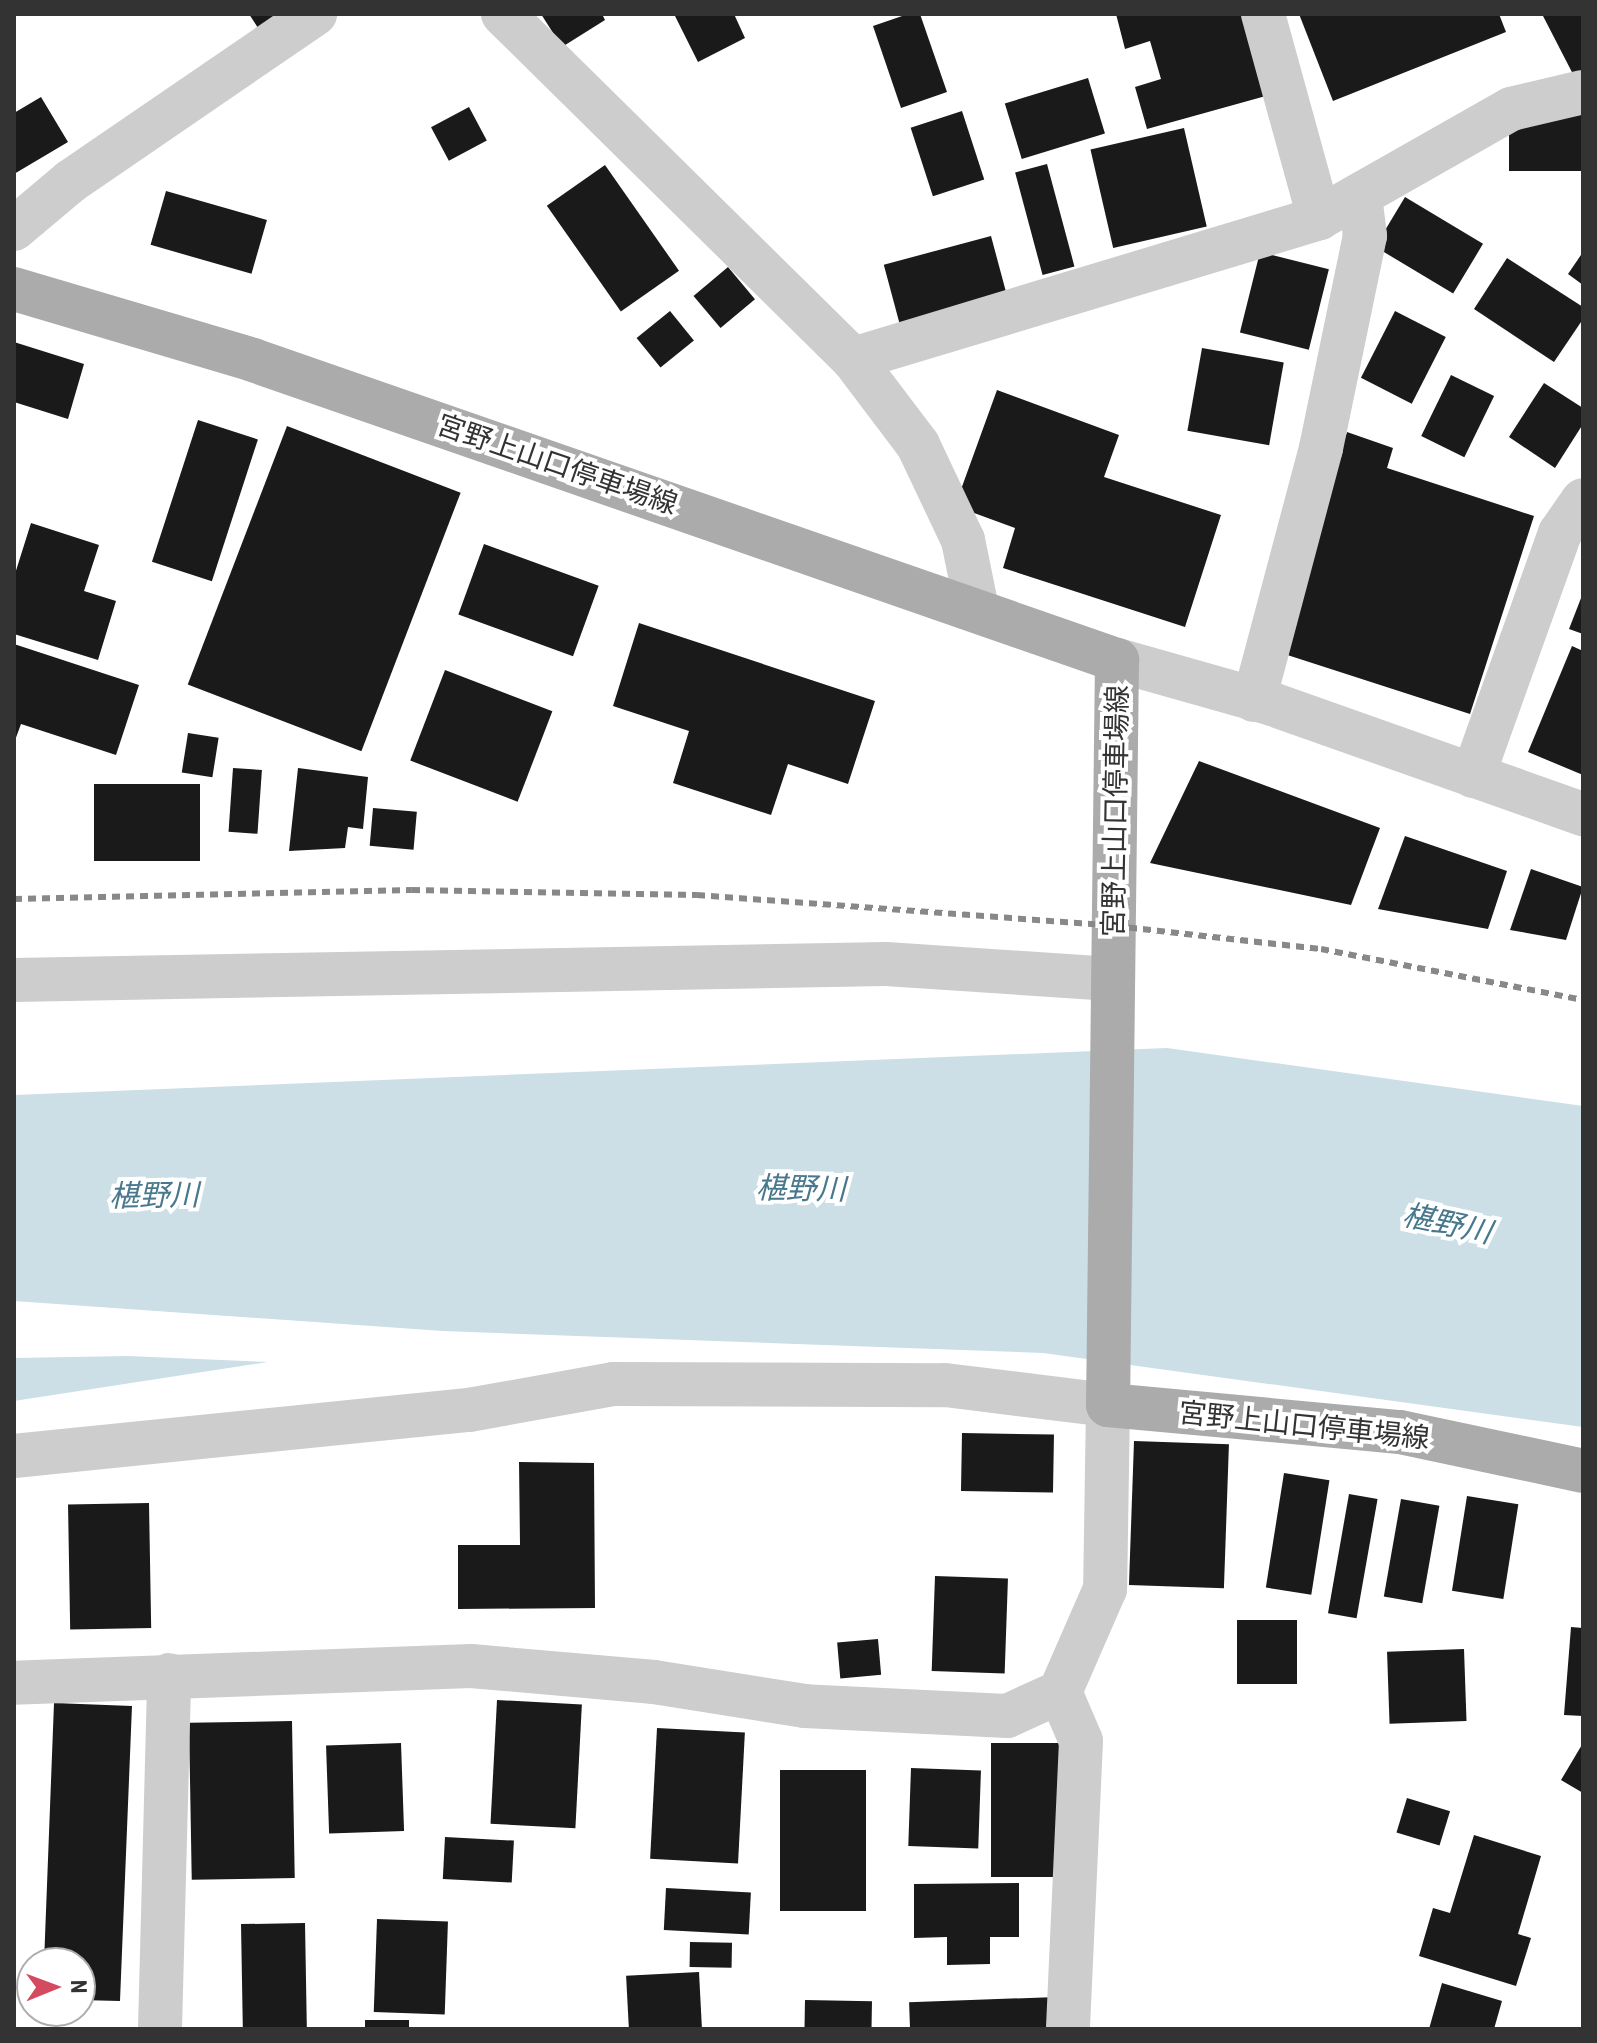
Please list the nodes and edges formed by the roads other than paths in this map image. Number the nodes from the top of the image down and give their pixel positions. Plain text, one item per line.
1 (315, 14) edge
2 (503, 14) edge
3 (1263, 14) edge
4 (1583, 92) edge
5 (1360, 196) junction
6 (1319, 218) junction
7 (14, 229) edge
8 (14, 289) edge
9 (853, 359) junction
10 (1583, 500) edge
11 (977, 609) junction
12 (1117, 660) junction
13 (1254, 700) junction
14 (1473, 776) junction
15 (1583, 814) edge
16 (14, 980) edge
17 (1111, 994) junction
18 (1108, 1396) junction
19 (14, 1456) edge
20 (1583, 1471) edge
21 (169, 1675) junction
22 (14, 1683) edge
23 (1060, 1692) junction
24 (160, 2029) edge
25 (1068, 2029) edge

1 - 7 street
2 - 9 street
3 - 6 street
4 - 5 street
5 - 6 street
5 - 13 street
6 - 9 street
8 - 11 main road, 宮野上山口停車場線
9 - 11 street
10 - 14 street
11 - 12 main road, 宮野上山口停車場線
12 - 13 street
12 - 17 main road, 宮野上山口停車場線
13 - 14 street
14 - 15 street
16 - 17 street
17 - 18 main road, 宮野上山口停車場線
18 - 19 street
18 - 20 main road, 宮野上山口停車場線
18 - 23 street
21 - 22 street
21 - 23 street
21 - 24 street
23 - 25 street

